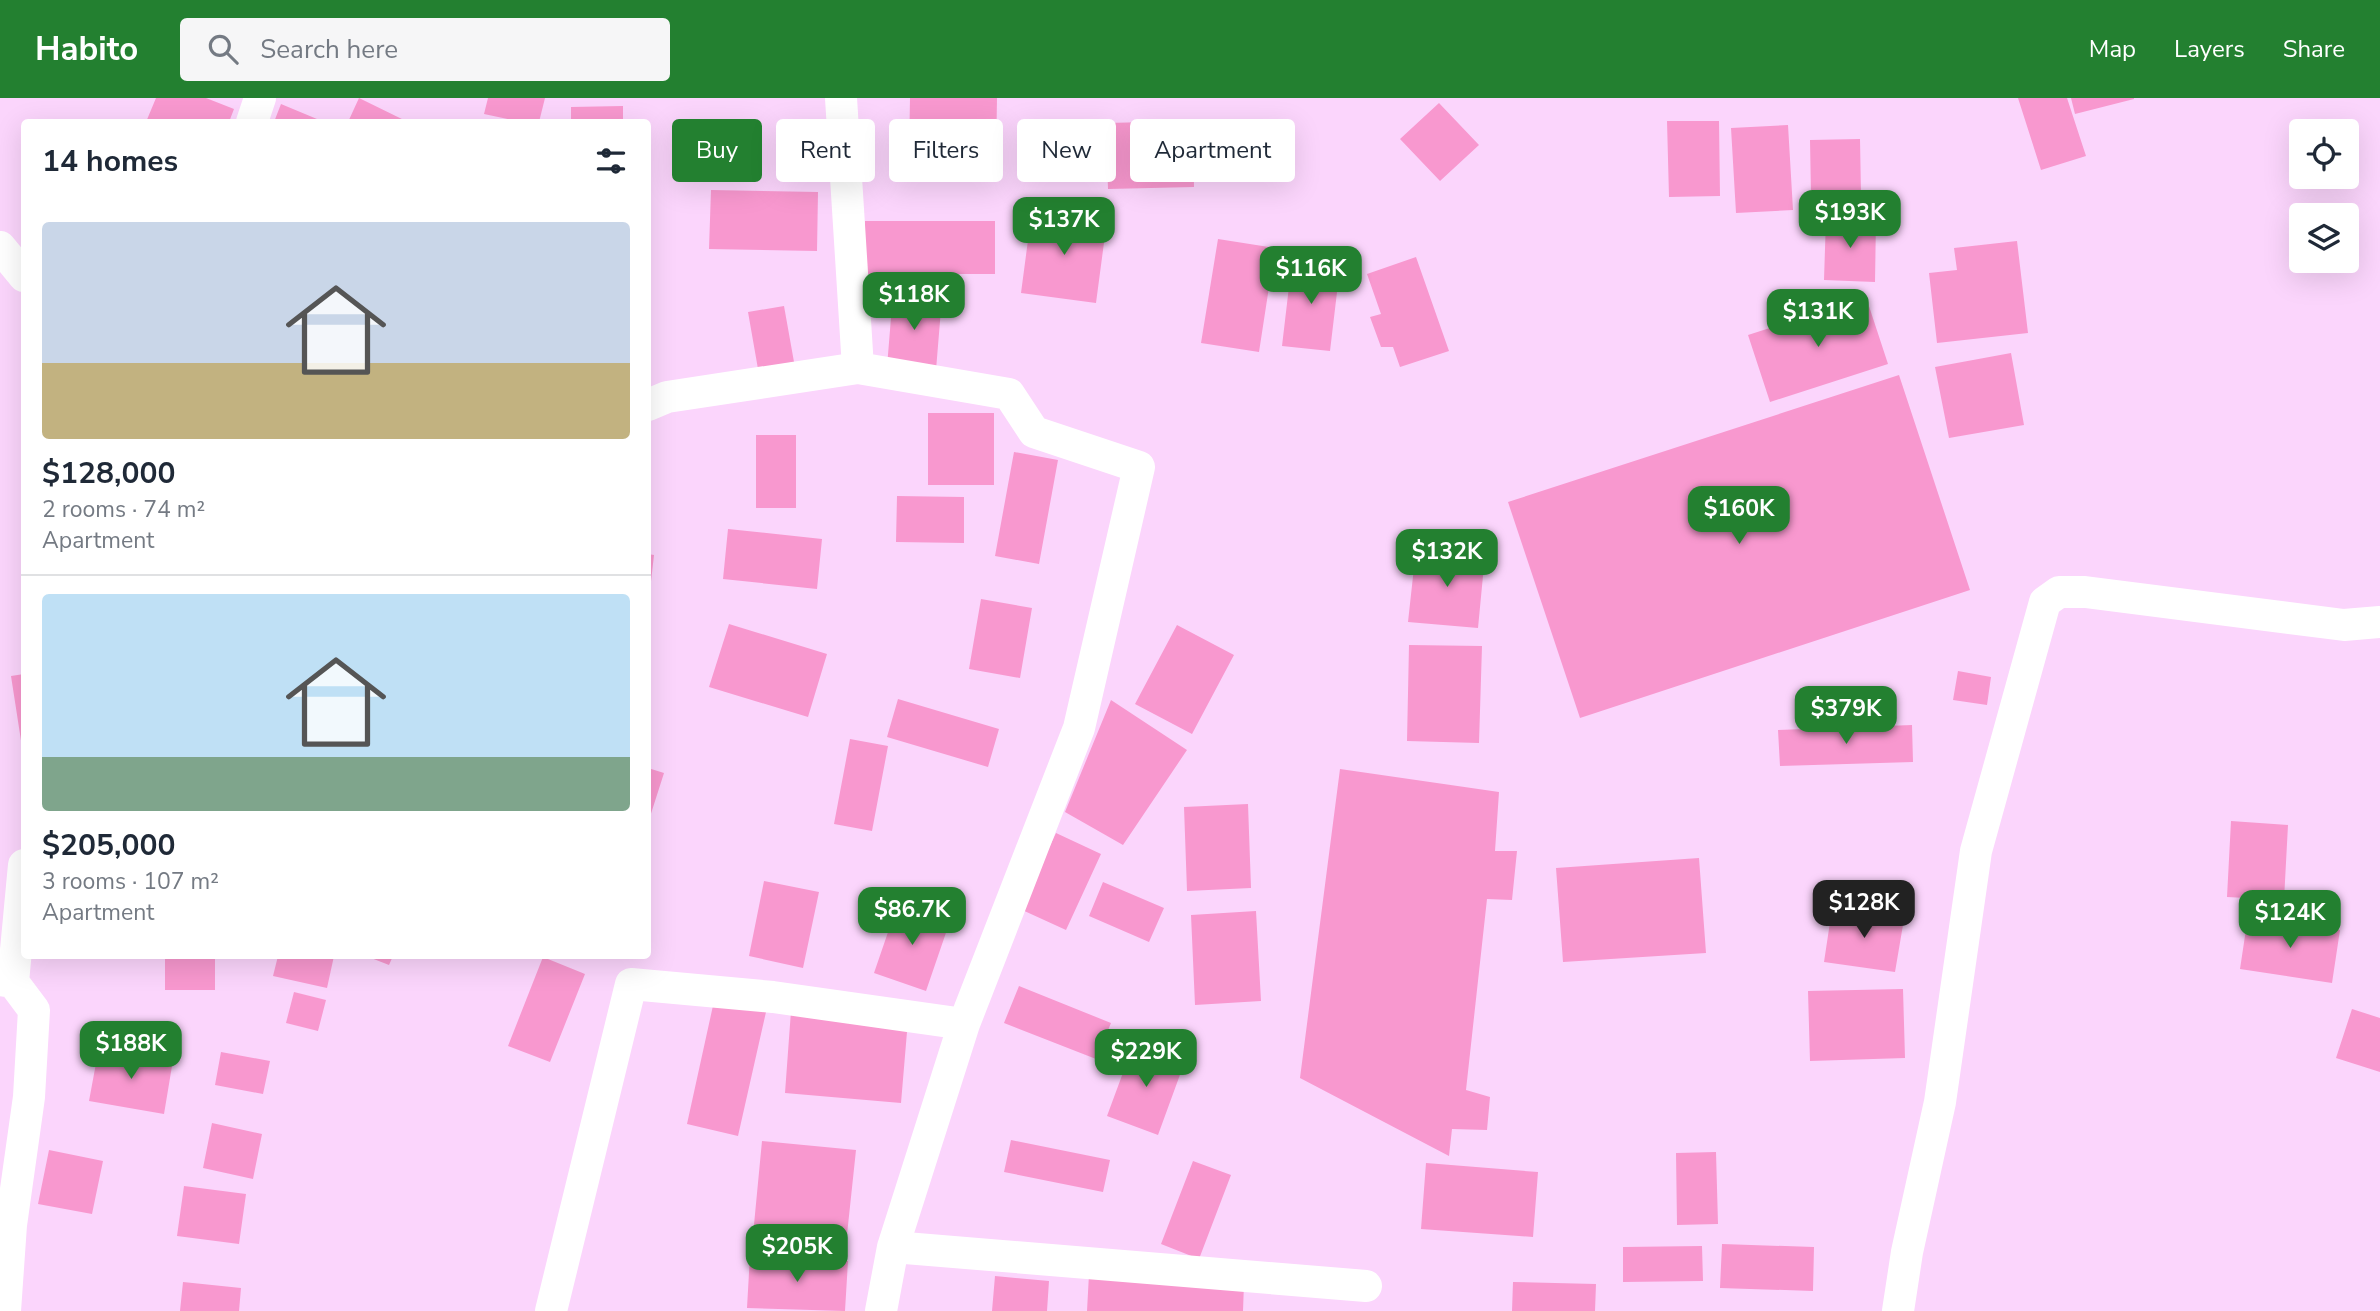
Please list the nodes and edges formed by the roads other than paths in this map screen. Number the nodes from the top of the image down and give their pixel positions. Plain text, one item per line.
1 (260, 98) edge
2 (841, 98) edge
3 (253, 119) edge
4 (0, 247) edge
5 (21, 272) edge
6 (858, 368) junction
7 (651, 404) edge
8 (2380, 622) edge
9 (21, 886) edge
10 (7, 981) edge
11 (964, 1024) junction
12 (893, 1247) junction
13 (1366, 1286) dead end
14 (5, 1311) edge
15 (551, 1311) edge
16 (881, 1311) edge
17 (1898, 1311) edge

1 - 3 street
2 - 6 street
4 - 5 street
6 - 7 street
6 - 11 street
8 - 17 street
9 - 10 street
10 - 14 street
11 - 12 street
11 - 15 street
12 - 13 street
12 - 16 street

